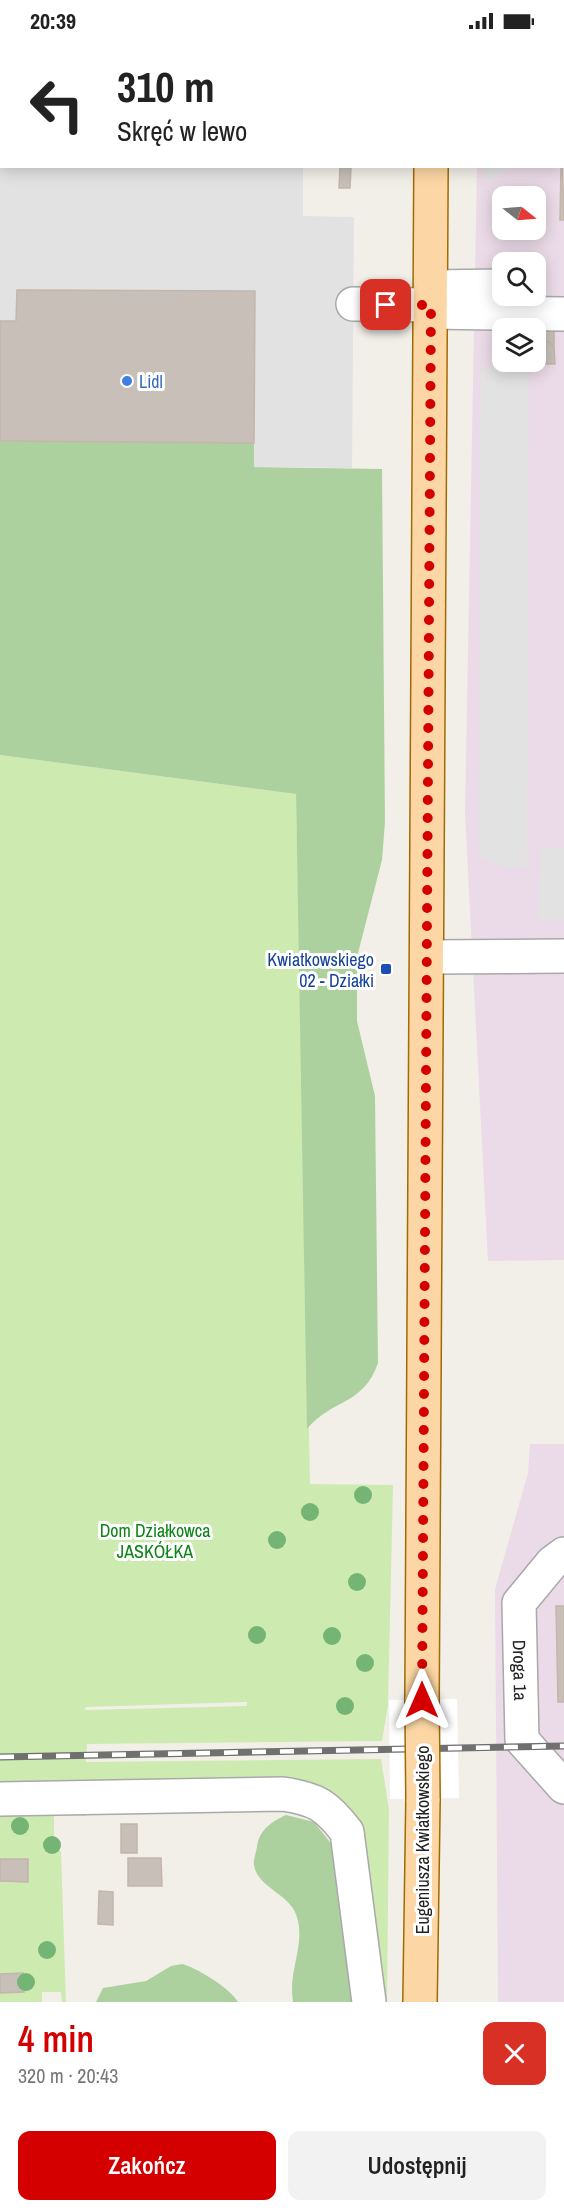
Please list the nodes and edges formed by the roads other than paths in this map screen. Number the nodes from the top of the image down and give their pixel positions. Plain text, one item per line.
1 (431, 168) edge
2 (492, 288) edge
3 (431, 301) junction
4 (554, 301) edge
5 (353, 304) dead end
6 (564, 956) edge
7 (427, 957) junction
8 (564, 1554) edge
9 (564, 1787) edge
10 (0, 1799) edge
11 (369, 2002) edge
12 (420, 2002) edge

1 - 3 main road, Eugeniusza Kwiatkowskiego
2 - 3 lane
3 - 4 lane
3 - 5 lane
3 - 7 main road, Eugeniusza Kwiatkowskiego
6 - 7 lane
7 - 12 main road, Eugeniusza Kwiatkowskiego, bridge
8 - 9 lane, Droga 1a
10 - 11 lane

